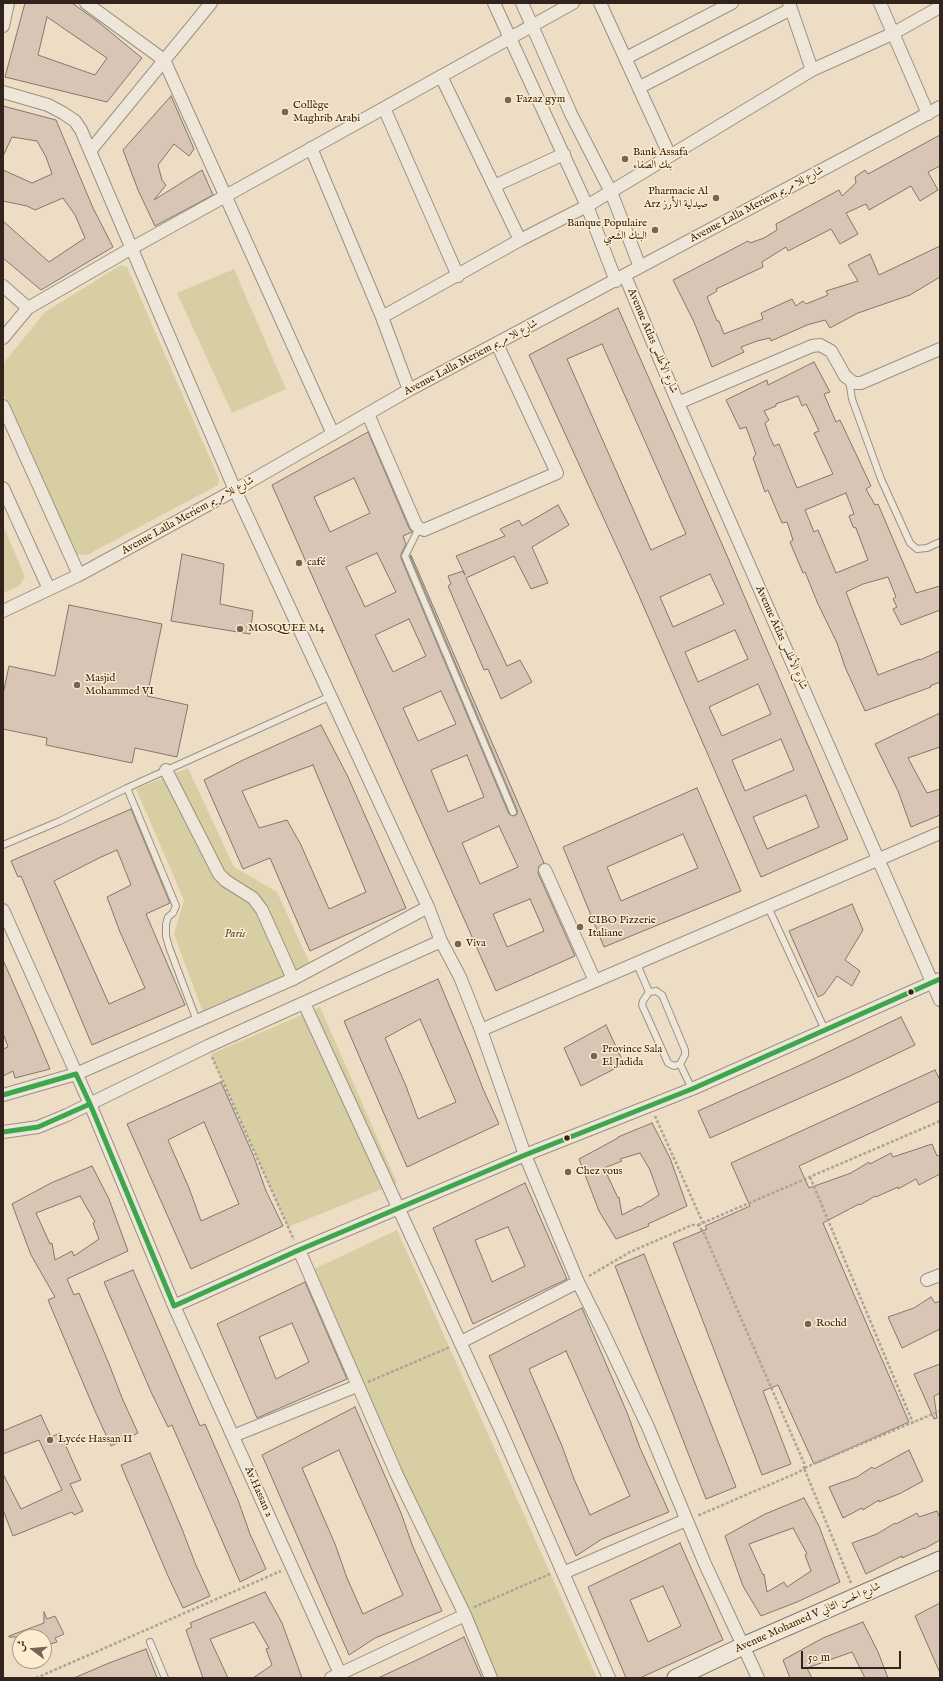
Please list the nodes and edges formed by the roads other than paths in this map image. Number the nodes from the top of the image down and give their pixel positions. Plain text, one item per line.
1 (8, 3) edge
2 (86, 3) edge
3 (211, 3) edge
4 (494, 3) edge
5 (522, 3) edge
6 (573, 3) edge
7 (600, 3) edge
8 (732, 3) edge
9 (880, 3) edge
10 (790, 6) edge
11 (940, 7) edge
12 (3, 26) edge
13 (532, 26) junction
14 (892, 34) junction
15 (511, 37) junction
16 (626, 58) junction
17 (164, 60) junction
18 (812, 70) junction
19 (441, 76) junction
20 (640, 87) junction
21 (3, 92) edge
22 (940, 107) edge
23 (384, 108) junction
24 (928, 114) junction
25 (311, 148) junction
26 (90, 151) junction
27 (564, 154) junction
28 (670, 156) junction
29 (494, 186) junction
30 (611, 192) junction
31 (226, 196) junction
32 (587, 206) junction
33 (520, 240) junction
34 (132, 248) junction
35 (640, 267) junction
36 (458, 276) junction
37 (621, 278) junction
38 (3, 286) edge
39 (28, 308) junction
40 (382, 317) junction
41 (3, 338) edge
42 (497, 344) junction
43 (940, 349) edge
44 (849, 380) junction
45 (409, 390) junction
46 (678, 403) junction
47 (3, 406) edge
48 (368, 414) junction
49 (333, 434) junction
50 (3, 488) edge
51 (235, 490) junction
52 (419, 528) junction
53 (940, 542) edge
54 (79, 575) junction
55 (49, 589) junction
56 (3, 611) edge
57 (331, 696) junction
58 (166, 770) junction
59 (127, 788) junction
60 (513, 812) dead end
61 (940, 833) edge
62 (3, 845) edge
63 (878, 860) junction
64 (545, 870) dead end
65 (428, 907) junction
66 (768, 907) junction
67 (3, 910) edge
68 (441, 941) junction
69 (636, 964) junction
70 (293, 979) junction
71 (596, 981) junction
72 (936, 981) edge
73 (649, 992) junction
74 (940, 1000) edge
75 (304, 1003) junction
76 (197, 1021) junction
77 (482, 1030) junction
78 (825, 1030) junction
79 (680, 1064) junction
80 (76, 1074) junction
81 (692, 1089) junction
82 (3, 1095) edge
83 (90, 1104) junction
84 (3, 1132) edge
85 (525, 1155) junction
86 (399, 1208) junction
87 (299, 1250) junction
88 (940, 1275) edge
89 (927, 1280) dead end
90 (578, 1282) junction
91 (174, 1306) junction
92 (461, 1342) junction
93 (357, 1386) junction
94 (233, 1436) junction
95 (686, 1520) junction
96 (940, 1560) edge
97 (562, 1571) junction
98 (464, 1614) junction
99 (150, 1642) dead end
100 (743, 1646) junction
101 (338, 1677) edge
102 (165, 1678) edge
103 (491, 1678) edge
104 (610, 1678) edge
105 (676, 1678) edge
106 (758, 1678) edge

1 - 12 street
2 - 17 street
3 - 17 street
4 - 15 street, Avenue Atlas شارع الأطلس
5 - 13 street
6 - 13 street
7 - 16 street
8 - 16 street
9 - 14 street
10 - 18 street
10 - 20 street
11 - 14 street
13 - 15 street
13 - 30 street
14 - 18 street
14 - 24 street
15 - 19 street
15 - 27 street, Avenue Atlas شارع الأطلس
16 - 20 street
17 - 26 street
17 - 31 street
18 - 28 street
19 - 23 street
19 - 29 street
20 - 28 street
21 - 26 street
22 - 24 street, Avenue Lalla Meriem شارع للا مريم
23 - 25 street
23 - 36 street
24 - 35 street, Avenue Lalla Meriem شارع للا مريم
25 - 31 street
25 - 40 street
26 - 34 street
27 - 29 street
27 - 32 street, Avenue Atlas شارع الأطلس
28 - 30 street
29 - 33 street
30 - 32 street
30 - 35 street
31 - 34 street
31 - 49 street
32 - 33 street
32 - 37 street, Avenue Atlas شارع الأطلس
33 - 36 street
34 - 39 street
34 - 51 street
35 - 37 street, Avenue Lalla Meriem شارع للا مريم
36 - 40 street
37 - 42 street, Avenue Lalla Meriem شارع للا مريم
37 - 46 street, Avenue Atlas شارع الأطلس
38 - 39 street
39 - 41 street
40 - 45 street
42 - 45 street, Avenue Lalla Meriem شارع للا مريم
42 - 52 street
43 - 44 street
44 - 46 street
44 - 53 lane
45 - 48 street, Avenue Lalla Meriem شارع للا مريم
46 - 63 street, Avenue Atlas شارع الأطلس
47 - 54 street
48 - 49 street, Avenue Lalla Meriem شارع للا مريم
48 - 52 street
49 - 51 street, Avenue Lalla Meriem شارع للا مريم
50 - 55 street
51 - 54 street, Avenue Lalla Meriem شارع للا مريم
51 - 57 street
52 - 60 lane
54 - 55 street, Avenue Lalla Meriem شارع للا مريم
55 - 56 street, Avenue Lalla Meriem شارع للا مريم
57 - 58 lane
57 - 65 street
58 - 59 lane
58 - 70 street
59 - 62 lane
59 - 76 lane
61 - 63 street
63 - 66 street
63 - 72 street, Avenue Atlas شارع الأطلس
64 - 71 street
65 - 68 street
65 - 70 street
66 - 69 street
66 - 78 lane
67 - 80 street, Av.Hassan 2
68 - 75 street
68 - 77 street
69 - 71 street
69 - 73 lane
70 - 76 street
71 - 77 street
72 - 74 street, Avenue Atlas شارع الأطلس
72 - 78 street
73 - 79 lane
73 - 79 lane
75 - 83 street
75 - 86 street
76 - 80 street
77 - 85 street
78 - 81 street
79 - 81 lane
80 - 82 street
80 - 83 street, Av.Hassan 2
81 - 85 street
83 - 84 street
83 - 91 street, Av.Hassan 2
85 - 86 street
85 - 90 street
86 - 87 street
86 - 92 street
87 - 91 street
87 - 93 street
88 - 89 street
90 - 92 street
90 - 95 street
91 - 94 street, Av.Hassan 2
92 - 97 street
93 - 94 street
93 - 98 street
94 - 101 street, Av.Hassan 2
95 - 97 street
95 - 100 street
96 - 100 street, Avenue Mohamed V شارع الحسن الثاني
97 - 104 street
98 - 101 street
98 - 103 street
99 - 102 lane
100 - 105 street, Avenue Mohamed V شارع الحسن الثاني
100 - 106 street

